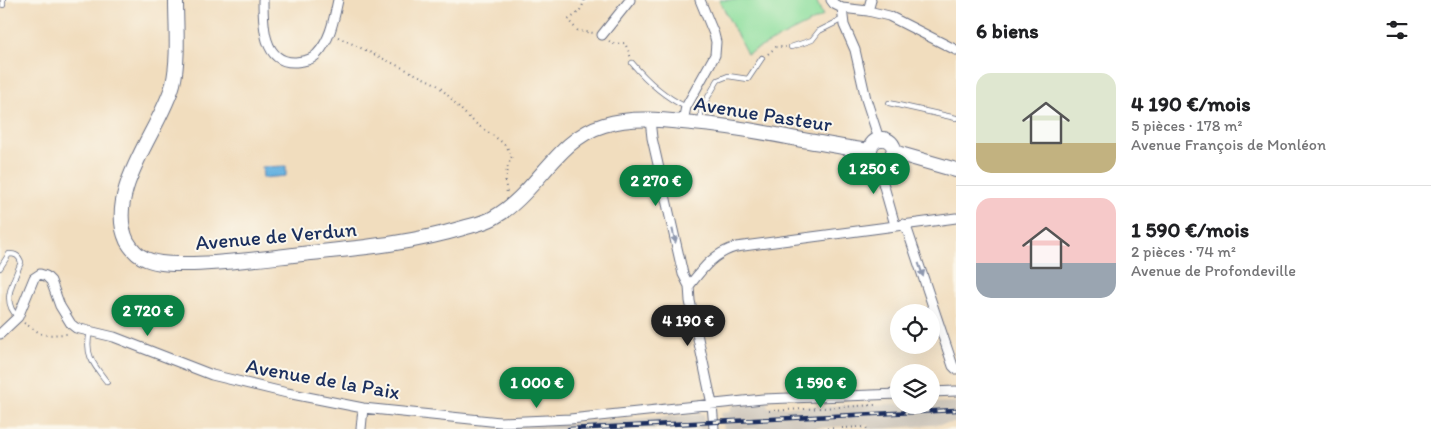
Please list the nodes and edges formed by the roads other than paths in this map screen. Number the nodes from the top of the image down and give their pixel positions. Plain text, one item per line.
1 (176, 0) edge
2 (263, 0) edge
3 (338, 0) edge
4 (630, 0) edge
5 (700, 0) edge
6 (831, 0) edge
7 (871, 0) edge
8 (842, 8) junction
9 (868, 11) junction
10 (843, 19) junction
11 (602, 36) road end
12 (791, 47) road end
13 (956, 50) edge
14 (762, 58) road end
15 (632, 63) road end
16 (889, 103) dead end
17 (686, 107) junction
18 (956, 118) edge
19 (650, 120) junction
20 (683, 121) junction
21 (701, 123) junction
22 (879, 139) junction
23 (870, 151) junction
24 (894, 152) junction
25 (880, 163) junction
26 (956, 170) edge
27 (956, 218) edge
28 (899, 225) junction
29 (0, 268) edge
30 (689, 286) junction
31 (20, 320) junction
32 (90, 332) junction
33 (0, 334) edge
34 (956, 369) edge
35 (107, 382) dead end
36 (956, 391) edge
37 (940, 392) edge
38 (890, 394) edge
39 (712, 404) junction
40 (362, 408) junction
41 (361, 429) edge
42 (714, 429) edge

1 - 19 main road, Avenue de Verdun
2 - 3 street
4 - 11 street
5 - 17 street
6 - 8 street
7 - 9 street
8 - 9 street
8 - 10 street
9 - 13 street
10 - 12 lane
10 - 22 street
14 - 21 lane
15 - 17 lane
16 - 18 lane
17 - 20 street
19 - 20 main road, Avenue Pasteur
19 -> 30 street
20 - 21 main road, Avenue Pasteur
21 - 23 main road, Avenue Pasteur
22 - 23 main road
22 - 24 main road
23 - 25 main road
24 - 25 main road
24 - 26 main road
25 - 28 street
27 - 28 street
28 - 30 street
28 -> 34 street
29 - 31 lane
30 - 39 street
31 - 32 street, Avenue de la Paix
31 - 33 street
32 - 35 lane
32 - 40 street, Avenue de la Paix
36 - 37 street
38 - 39 street, Avenue de la Paix
39 - 40 street, Avenue de la Paix
39 - 42 street
40 - 41 street

